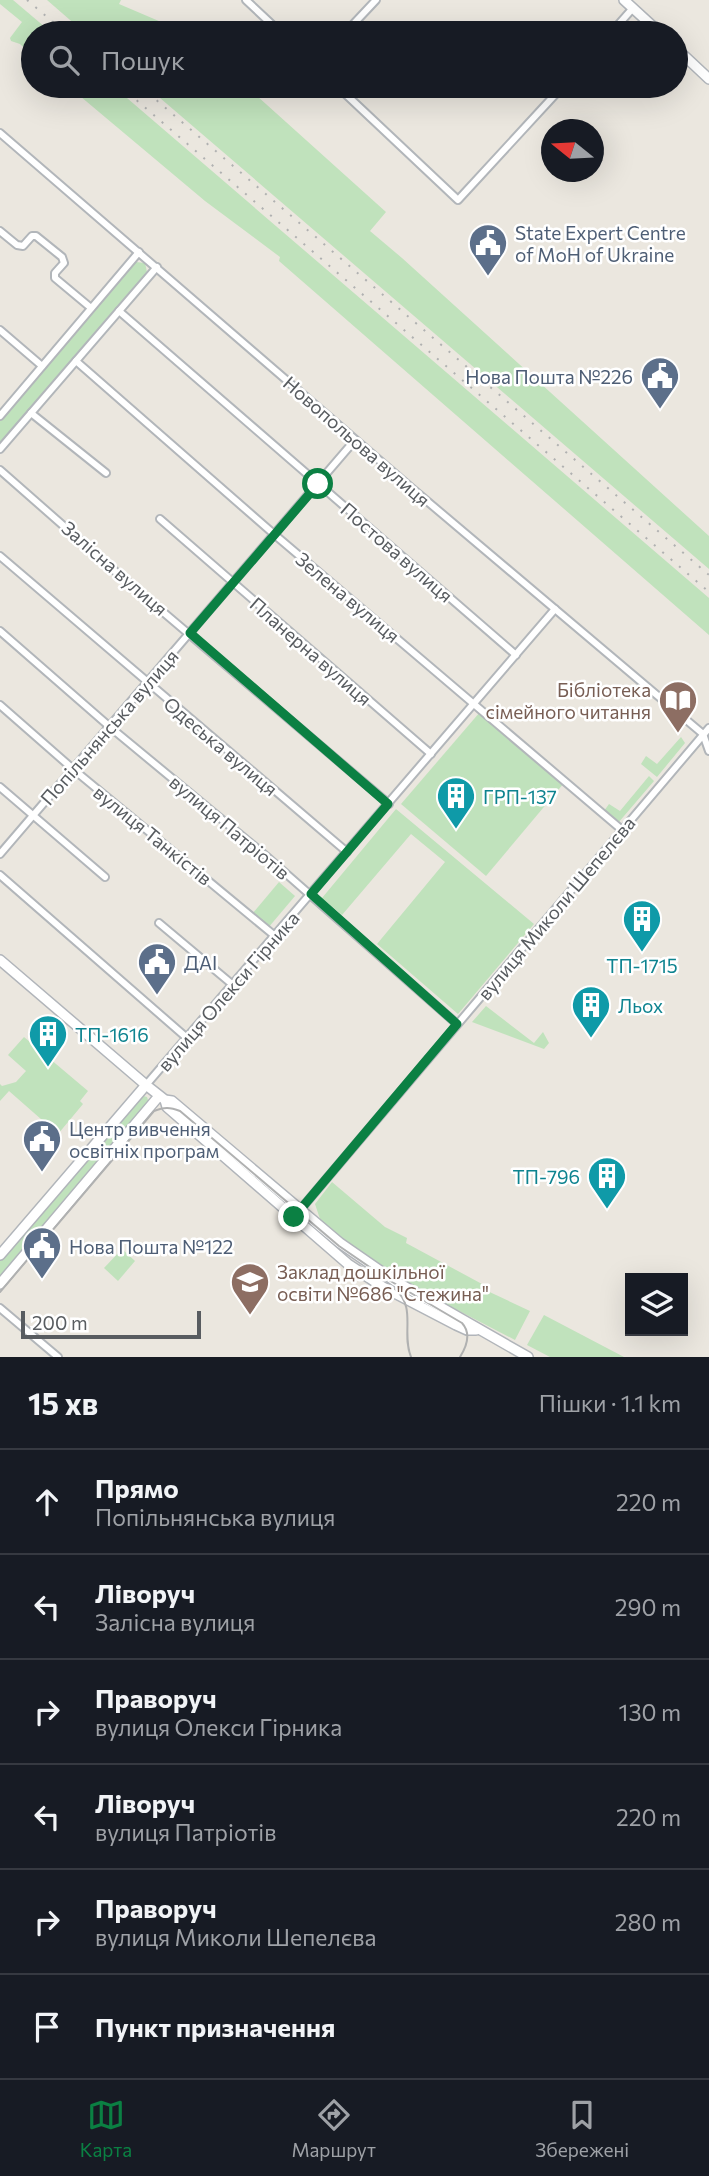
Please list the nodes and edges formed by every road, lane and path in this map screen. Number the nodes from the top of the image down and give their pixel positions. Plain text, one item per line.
1 (246, 0) edge
2 (376, 0) edge
3 (624, 0) edge
4 (633, 8) junction
5 (268, 21) edge
6 (356, 21) edge
7 (622, 21) edge
8 (647, 21) edge
9 (688, 59) edge
10 (709, 79) edge
11 (350, 98) edge
12 (552, 98) edge
13 (0, 133) edge
14 (0, 230) edge
15 (139, 252) junction
16 (157, 267) junction
17 (91, 308) junction
18 (119, 311) junction
19 (0, 330) edge
20 (76, 361) junction
21 (42, 366) junction
22 (31, 413) junction
23 (0, 416) edge
24 (355, 440) junction
25 (0, 449) edge
26 (0, 470) edge
27 (106, 473) dead end
28 (318, 484) junction
29 (160, 519) dead end
30 (275, 535) junction
31 (0, 556) edge
32 (233, 584) junction
33 (555, 609) junction
34 (0, 631) edge
35 (190, 633) junction
36 (516, 655) junction
37 (147, 684) junction
38 (474, 704) junction
39 (0, 705) edge
40 (110, 727) junction
41 (709, 728) edge
42 (704, 734) junction
43 (709, 751) edge
44 (431, 754) junction
45 (73, 769) junction
46 (0, 787) edge
47 (388, 804) junction
48 (33, 816) junction
49 (622, 831) junction
50 (347, 852) junction
51 (0, 854) edge
52 (0, 875) edge
53 (105, 877) dead end
54 (311, 894) junction
55 (159, 923) dead end
56 (275, 936) junction
57 (0, 960) edge
58 (233, 985) junction
59 (457, 1024) junction
60 (187, 1038) junction
61 (146, 1085) junction
62 (162, 1098) junction
63 (297, 1213) junction
64 (0, 1255) edge
65 (0, 1284) edge
66 (0, 1308) edge
67 (58, 1357) edge
68 (527, 1357) edge

1 - 5 street
2 - 6 street
3 - 4 main road
4 - 7 street
4 - 8 main road
9 - 10 main road
11 - 12 street
13 - 15 street, Новопольова вулиця
14 - 17 street
15 - 16 street, Новопольова вулиця
15 - 17 street
16 - 18 street
16 - 24 street, Новопольова вулиця
17 - 21 street
18 - 20 street
18 - 28 street, Постова вулиця
19 - 21 street
20 - 22 street
20 - 30 street, Зелена вулиця
21 - 23 street
22 - 25 street
22 - 27 street
24 - 28 street, Попільнянська вулиця
24 - 33 street, Новопольова вулиця
26 - 35 street, Залісна вулиця
28 - 30 street, Попільнянська вулиця
28 - 36 street, Постова вулиця
29 - 32 street, Планерна вулиця
30 - 32 street, Попільнянська вулиця
30 - 38 street, Зелена вулиця
31 - 37 street, Одеська вулиця
32 - 35 street, Попільнянська вулиця
32 - 44 street, Планерна вулиця
33 - 36 street, вулиця Олекси Гірника
33 - 42 street, Новопольова вулиця
34 - 40 street, вулиця Патріотів
35 - 37 street, Попільнянська вулиця
35 - 47 street, Залісна вулиця
36 - 38 street, вулиця Олекси Гірника
37 - 40 street, Попільнянська вулиця
37 - 50 street, Одеська вулиця
38 - 44 street, вулиця Олекси Гірника
38 - 49 street, Зелена вулиця
39 - 45 street, вулиця Танкістів
40 - 45 street, Попільнянська вулиця
40 - 54 street, вулиця Патріотів
41 - 42 street, вулиця Миколи Шепелєва
42 - 43 street
42 - 49 street, вулиця Миколи Шепелєва
44 - 47 street, вулиця Олекси Гірника
45 - 48 street, Попільнянська вулиця
45 - 56 street, вулиця Танкістів
46 - 48 street
47 - 50 street, вулиця Олекси Гірника
48 - 51 street, Попільнянська вулиця
48 - 53 street
49 - 59 street, вулиця Миколи Шепелєва
50 - 54 street, вулиця Олекси Гірника
52 - 60 street
54 - 56 street, вулиця Олекси Гірника
54 - 59 street, вулиця Патріотів
55 - 58 street
56 - 58 street, вулиця Олекси Гірника
57 - 61 main road
58 - 60 street, вулиця Олекси Гірника
59 - 63 street, вулиця Миколи Шепелєва
60 - 61 street, вулиця Олекси Гірника
61 - 62 main road
61 - 64 main road
62 - 63 main road
62 - 65 main road
63 - 68 main road
66 - 67 street

